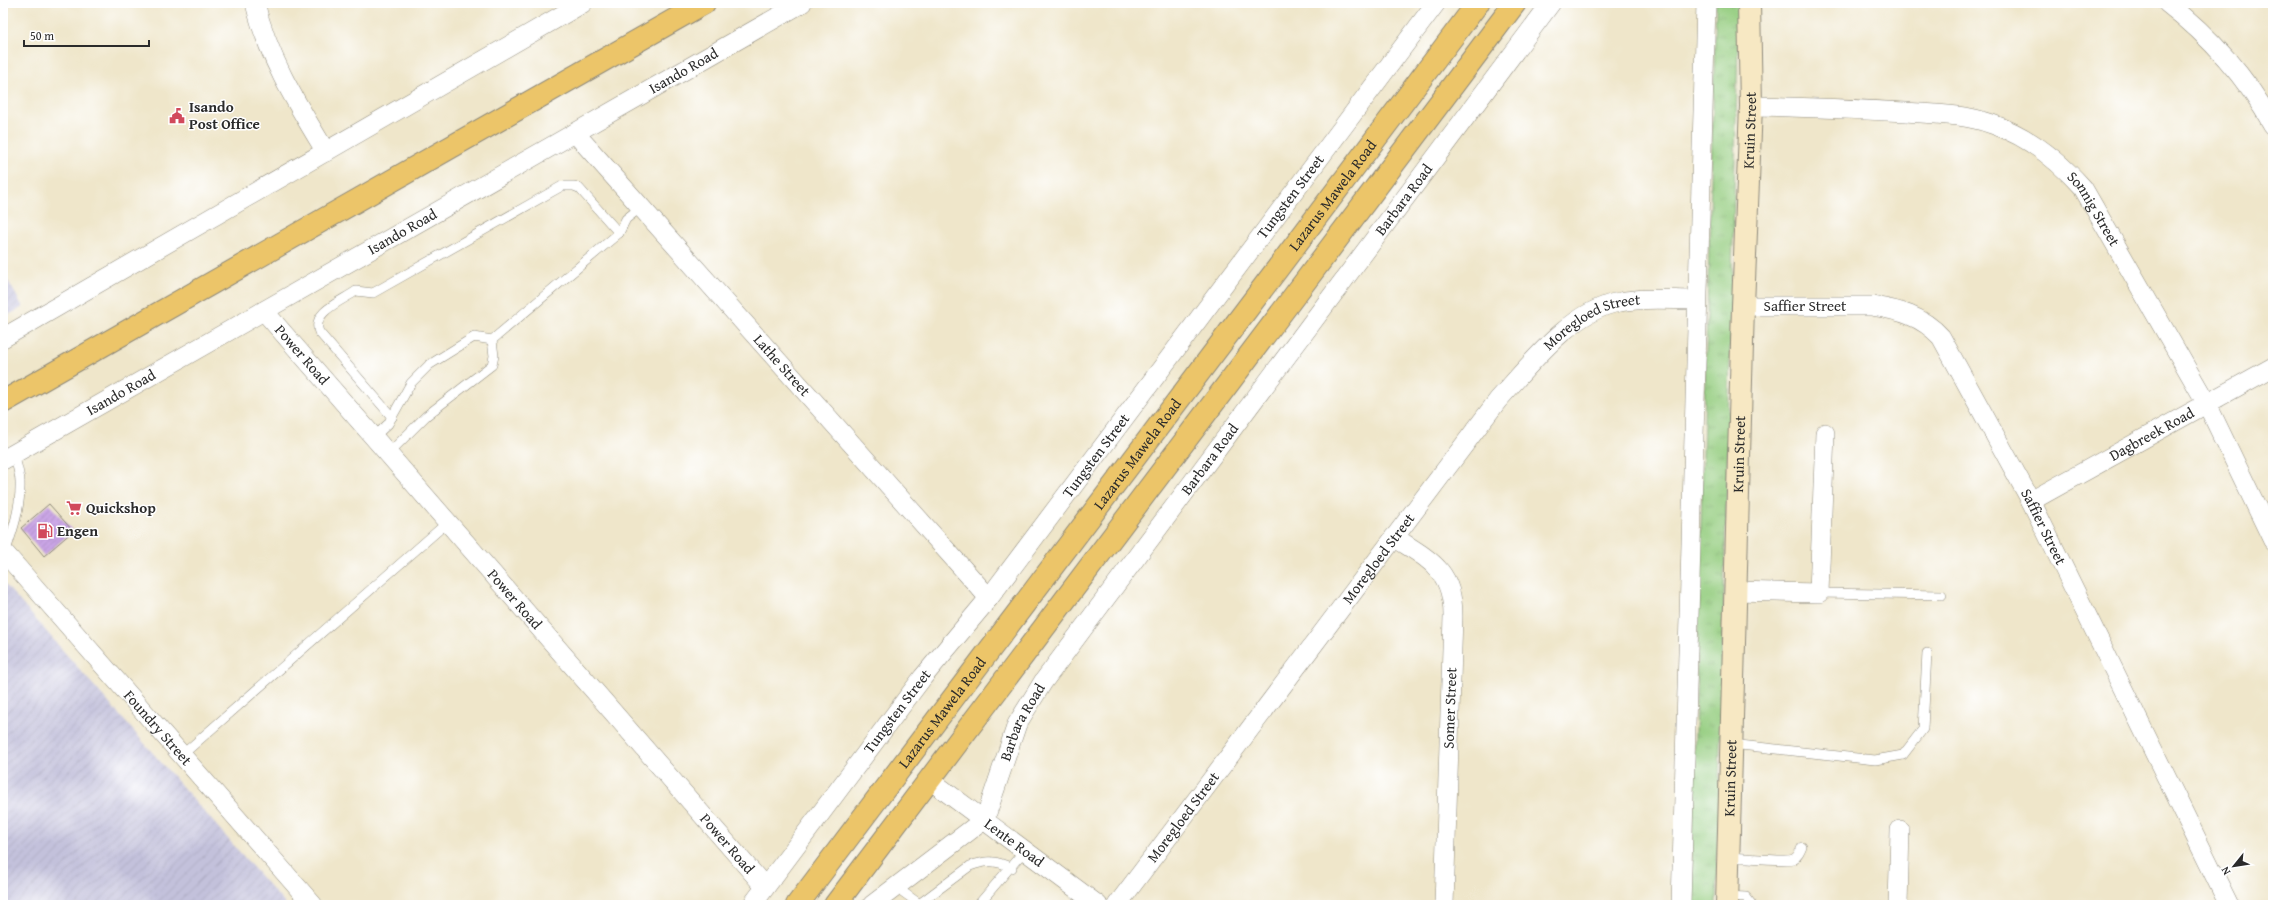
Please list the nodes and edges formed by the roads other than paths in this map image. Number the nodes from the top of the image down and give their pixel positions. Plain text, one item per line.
1 (256, 3) edge
2 (583, 3) edge
3 (704, 3) edge
4 (802, 3) edge
5 (1436, 3) edge
6 (1478, 3) edge
7 (1515, 3) edge
8 (1551, 3) edge
9 (1706, 3) edge
10 (1749, 3) edge
11 (2167, 3) edge
12 (1751, 106) junction
13 (2273, 125) edge
14 (575, 133) junction
15 (326, 152) junction
16 (641, 207) junction
17 (618, 233) junction
18 (1696, 300) junction
19 (1743, 306) junction
20 (264, 311) junction
21 (3, 338) edge
22 (492, 340) junction
23 (2273, 368) edge
24 (3, 402) edge
25 (2207, 404) junction
26 (392, 417) junction
27 (1825, 433) dead end
28 (374, 437) junction
29 (389, 453) junction
30 (8, 457) edge
31 (2031, 501) junction
32 (448, 521) junction
33 (1394, 537) junction
34 (2273, 542) edge
35 (4, 552) edge
36 (1736, 591) junction
37 (1819, 593) junction
38 (1942, 595) dead end
39 (989, 598) junction
40 (1927, 653) dead end
41 (1731, 744) junction
42 (182, 754) junction
43 (930, 780) junction
44 (985, 819) junction
45 (1900, 830) dead end
46 (847, 838) junction
47 (1802, 847) dead end
48 (1026, 850) junction
49 (1729, 857) junction
50 (1012, 868) junction
51 (766, 887) junction
52 (896, 887) junction
53 (1727, 900) edge
54 (920, 904) edge
55 (313, 905) edge
56 (752, 905) edge
57 (797, 905) edge
58 (835, 905) edge
59 (872, 905) edge
60 (978, 905) edge
61 (1098, 905) edge
62 (1117, 905) edge
63 (1444, 905) edge
64 (1681, 905) edge
65 (1752, 905) edge
66 (1898, 905) edge
67 (2229, 905) edge

1 - 15 street
2 - 15 street
3 - 24 main road
4 - 14 street, Isando Road
5 - 39 street, Tungsten Street
6 - 46 main road, Lazarus Mawela Road
7 - 43 main road, Lazarus Mawela Road
8 - 44 street, Barbara Road
9 - 18 street
10 - 12 main road, Kruin Street
11 - 13 street
12 - 19 main road, Kruin Street
12 - 25 street, Sonnig Street
14 - 16 street, Lathe Street
14 - 20 street, Isando Road
15 - 21 street
16 - 17 lane
16 - 39 street, Lathe Street
17 - 22 lane
17 - 26 lane
18 - 33 street, Moregloed Street
18 - 64 street
19 - 31 street, Saffier Street
19 - 36 main road, Kruin Street
20 - 28 street, Power Road
20 - 30 street, Isando Road
22 - 26 lane
22 - 29 lane
23 - 25 street, Dagbreek Road
25 - 31 street, Dagbreek Road
25 - 34 street, Sonnig Street
26 - 28 lane
27 - 37 street
28 - 29 street, Power Road
29 - 32 street, Power Road
30 - 35 lane
31 - 67 street, Saffier Street
32 - 42 lane
32 - 51 street, Power Road
33 - 62 street, Moregloed Street
33 - 63 street, Somer Street
35 - 42 street, Foundry Street
36 - 37 street
36 - 41 main road, Kruin Street
37 - 38 lane
39 - 51 street, Tungsten Street
40 - 41 lane
41 - 49 main road, Kruin Street
42 - 55 street, Foundry Street
43 - 44 street, Lente Road
43 - 46 main road
43 - 58 main road, Lazarus Mawela Road
44 - 48 street, Lente Road
44 - 52 street
45 - 66 street
46 - 57 main road, Lazarus Mawela Road
47 - 49 lane
48 - 50 lane
48 - 61 street, Lente Road
49 - 53 main road, Kruin Street
50 - 54 lane
50 - 60 lane
51 - 56 street, Tungsten Street
52 - 54 lane
52 - 59 street
53 - 65 lane

